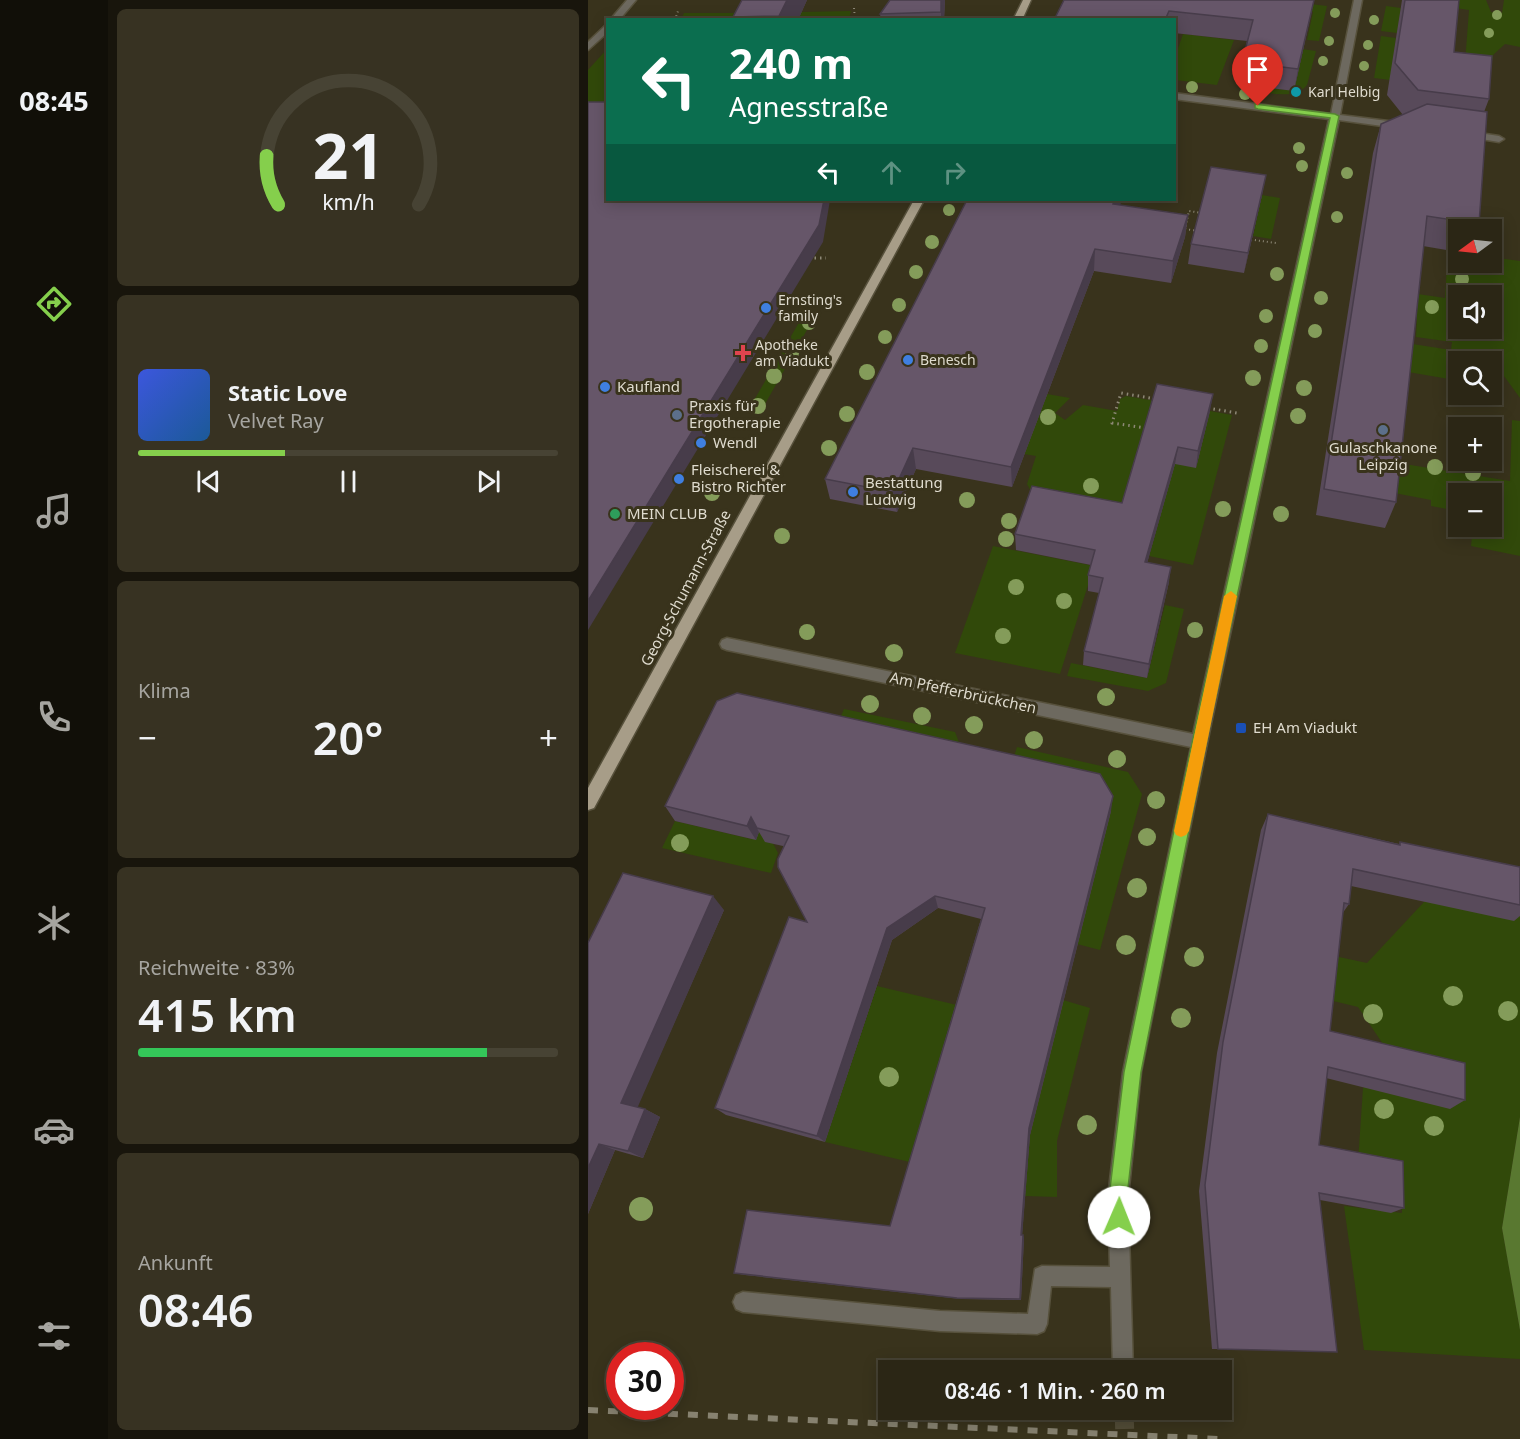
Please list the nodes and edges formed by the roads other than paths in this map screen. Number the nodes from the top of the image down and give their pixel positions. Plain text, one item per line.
1 (632, 0) edge
2 (1027, 0) edge
3 (1358, 0) edge
4 (616, 18) edge
5 (1018, 18) edge
6 (606, 28) edge
7 (588, 47) edge
8 (1176, 96) edge
9 (1335, 116) junction
10 (1416, 127) edge
11 (1452, 132) edge
12 (1499, 139) dead end
13 (918, 201) edge
14 (728, 644) dead end
15 (1199, 742) junction
16 (588, 803) edge
17 (1120, 1277) junction
18 (743, 1302) dead end
19 (1123, 1360) edge

1 - 4 street
2 - 5 main road
3 - 9 street
6 - 7 street
8 - 9 street
9 - 10 street
9 - 15 street
11 - 12 street
13 - 16 main road, Georg-Schumann-Straße
14 - 15 street, Am Pfefferbrückchen
15 - 17 street
17 - 18 street
17 - 19 street

